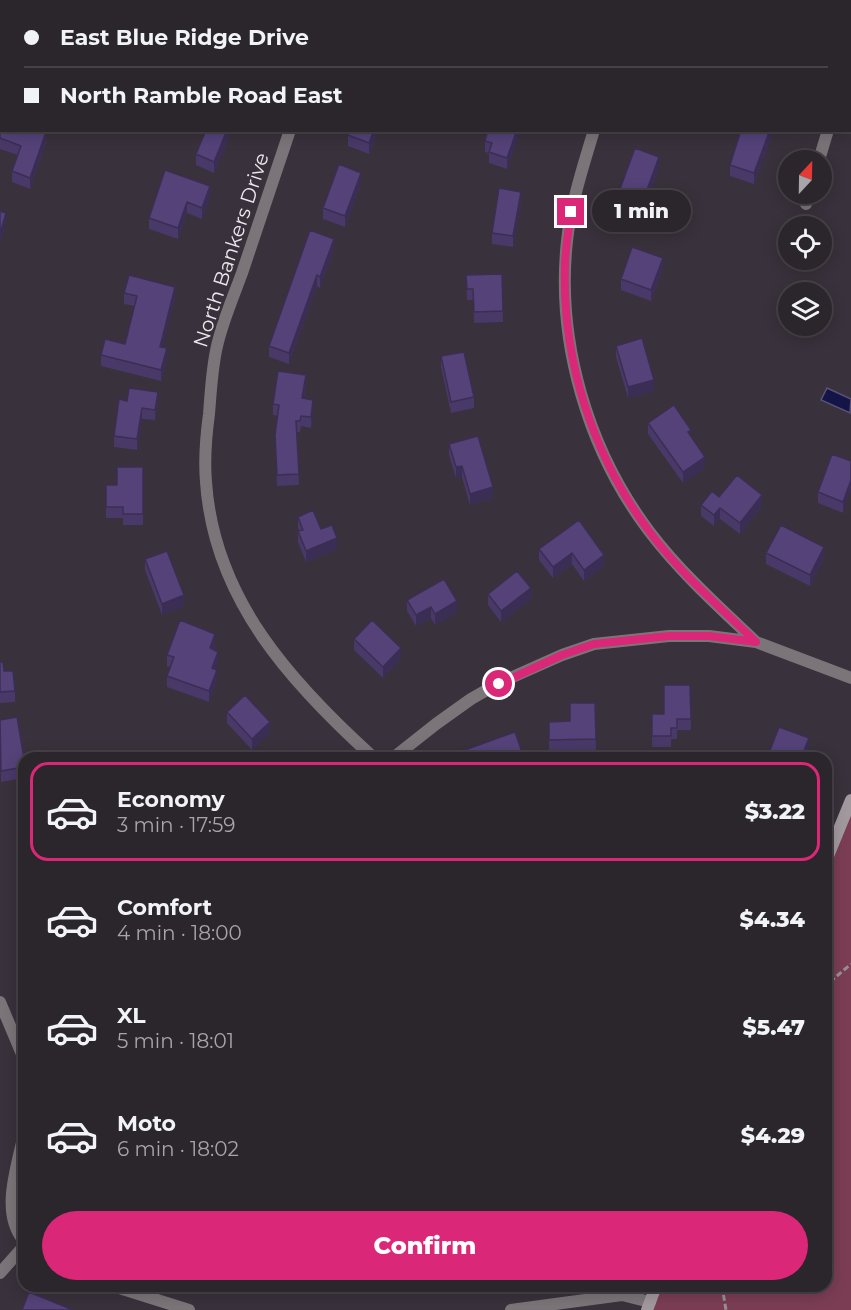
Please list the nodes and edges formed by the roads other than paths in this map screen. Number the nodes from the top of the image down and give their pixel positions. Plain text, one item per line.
1 (289, 132) edge
2 (593, 132) edge
3 (827, 132) edge
4 (822, 150) edge
5 (756, 642) junction
6 (851, 678) edge
7 (368, 752) edge
8 (401, 752) edge
9 (851, 800) edge
10 (832, 846) edge
11 (0, 1002) edge
12 (18, 1045) edge
13 (18, 1170) edge
14 (18, 1233) edge
15 (18, 1253) edge
16 (0, 1273) edge
17 (132, 1292) edge
18 (654, 1292) edge
19 (648, 1306) edge
20 (189, 1310) edge
21 (511, 1310) edge

1 - 7 street, North Bankers Drive
2 - 5 street
3 - 4 street
5 - 6 street
5 - 8 street
9 - 10 street
11 - 12 street
13 - 14 street
15 - 16 street
17 - 20 street
18 - 19 street
19 - 21 street

